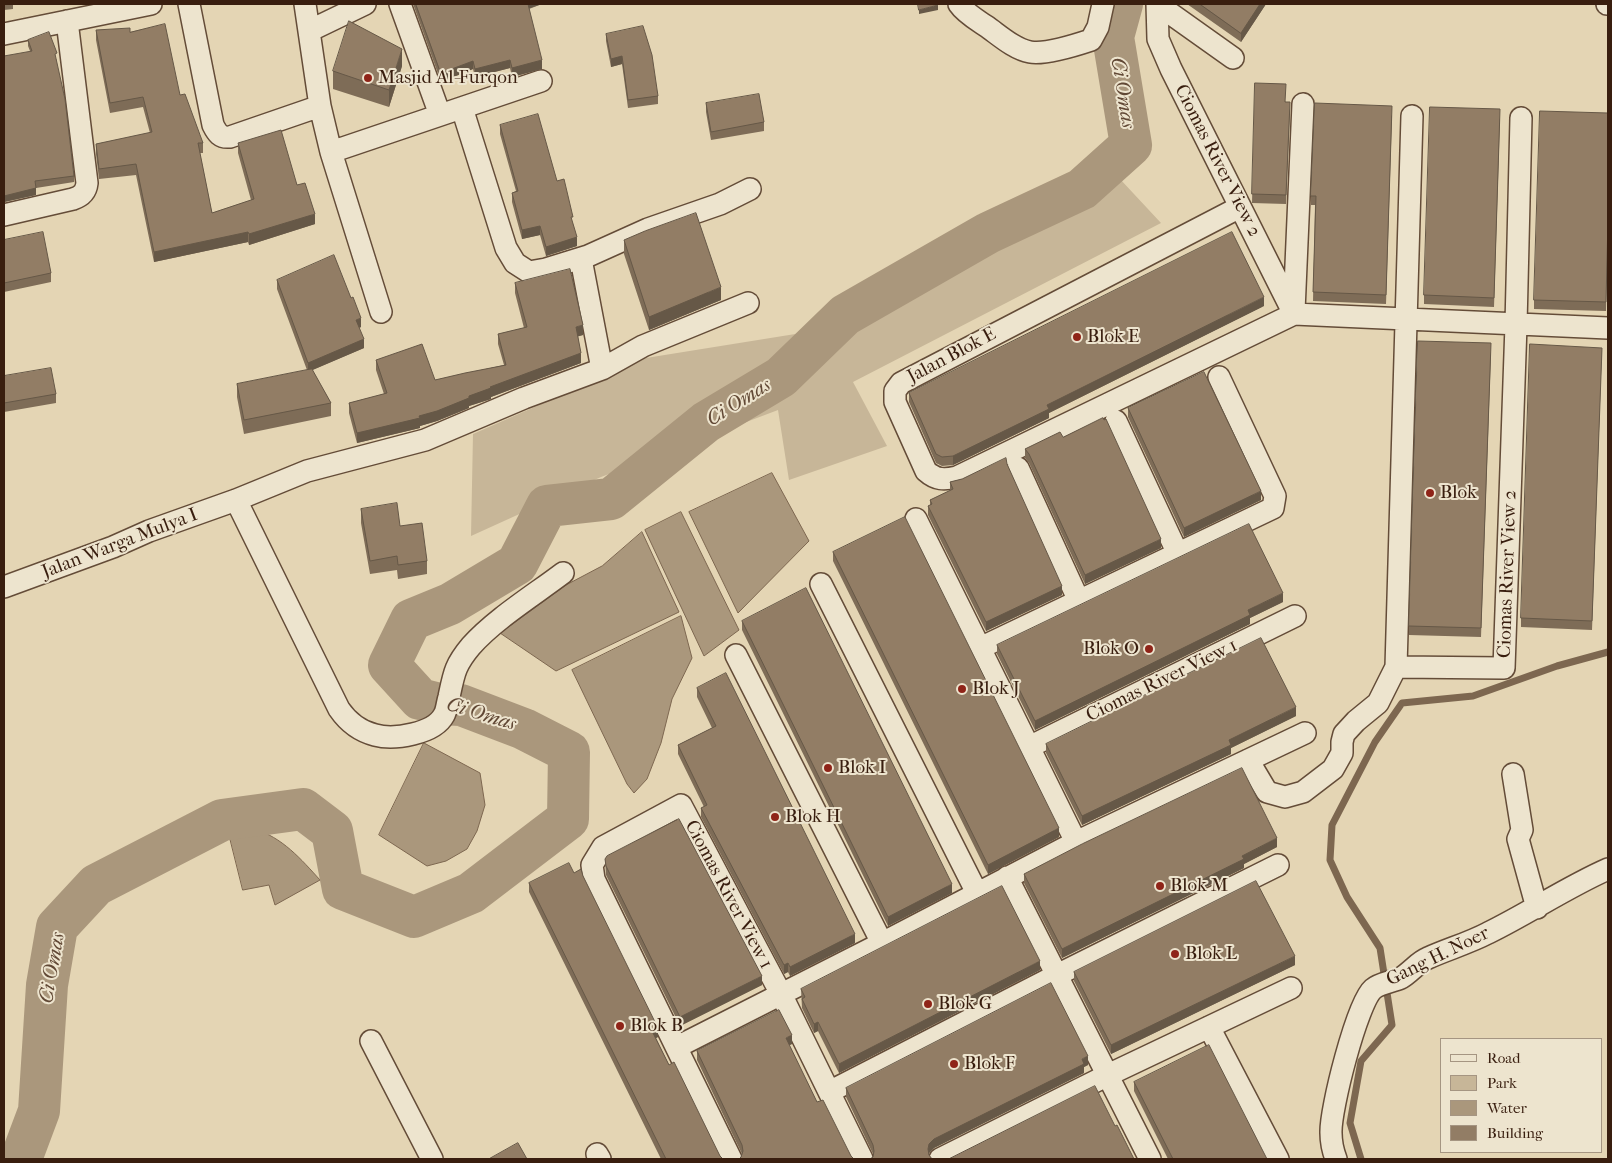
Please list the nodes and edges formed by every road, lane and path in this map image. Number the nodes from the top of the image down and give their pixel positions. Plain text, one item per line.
1 (151, 4) edge
2 (189, 4) edge
3 (305, 4) edge
4 (365, 4) edge
5 (400, 4) edge
6 (960, 4) edge
7 (1103, 4) edge
8 (1157, 4) edge
9 (66, 21) junction
10 (309, 31) junction
11 (4, 34) edge
12 (1233, 58) dead end
13 (541, 81) dead end
14 (1302, 104) dead end
15 (320, 106) junction
16 (462, 108) junction
17 (440, 115) junction
18 (1412, 116) dead end
19 (1521, 118) dead end
20 (331, 152) junction
21 (750, 189) dead end
22 (1240, 207) junction
23 (4, 215) edge
24 (581, 259) junction
25 (748, 303) dead end
26 (381, 312) dead end
27 (1294, 314) junction
28 (1405, 320) junction
29 (1516, 325) junction
30 (1608, 328) edge
31 (602, 369) junction
32 (1219, 376) dead end
33 (1116, 421) dead end
34 (1018, 468) dead end
35 (236, 500) junction
36 (916, 519) dead end
37 (1178, 554) junction
38 (563, 573) dead end
39 (820, 584) dead end
40 (4, 587) edge
41 (1079, 601) junction
42 (1294, 616) dead end
43 (980, 648) junction
44 (736, 655) dead end
45 (1396, 667) junction
46 (1305, 733) dead end
47 (1029, 747) junction
48 (1248, 760) junction
49 (1512, 774) dead end
50 (1076, 842) junction
51 (1278, 865) dead end
52 (1608, 869) edge
53 (1007, 877) junction
54 (977, 894) junction
55 (1537, 908) junction
56 (882, 943) junction
57 (1057, 975) junction
58 (1291, 988) dead end
59 (781, 994) junction
60 (1209, 1027) junction
61 (371, 1041) dead end
62 (677, 1047) junction
63 (1108, 1075) junction
64 (829, 1092) junction
65 (432, 1159) edge
66 (731, 1159) edge
67 (862, 1159) edge
68 (940, 1159) edge
69 (1150, 1159) edge
70 (1278, 1159) edge
71 (1336, 1159) edge

1 - 9 street
2 - 15 street
3 - 10 street
4 - 10 street
5 - 17 street
6 - 7 street
8 - 12 street, Ciomas River View 2
8 - 22 street, Ciomas River View 2
9 - 11 street
9 - 23 street
10 - 15 street
13 - 16 street
14 - 27 street
15 - 20 street
16 - 17 street
16 - 24 street
17 - 20 street
18 - 28 street
19 - 29 street, Ciomas River View 2
20 - 26 street
21 - 24 street
22 - 27 street, Ciomas River View 2
22 - 27 street, Jalan Blok E
24 - 31 street
25 - 31 street, Jalan Warga Mulya I
27 - 28 street
28 - 29 street
28 - 45 street
29 - 30 street
29 - 45 street, Ciomas River View 2
31 - 35 street, Jalan Warga Mulya I
32 - 37 street
33 - 37 street
34 - 41 street
35 - 38 street
35 - 40 street, Jalan Warga Mulya I
36 - 43 street
37 - 41 street
39 - 54 street
41 - 43 street
42 - 47 street, Ciomas River View 1
43 - 47 street
44 - 56 street
45 - 48 street
46 - 48 street
47 - 50 street
48 - 50 street
49 - 55 street
50 - 53 street
51 - 57 street
52 - 55 street, Gang H. Noer
53 - 54 street
53 - 57 street
54 - 56 street
55 - 71 street, Gang H. Noer
56 - 59 street
57 - 63 street
57 - 64 street
58 - 60 street
59 - 62 street
59 - 62 street, Ciomas River View 1
59 - 64 street, Ciomas River View 1
60 - 63 street
60 - 70 street
61 - 65 street
62 - 66 street, Ciomas River View 1
63 - 68 street
63 - 69 street
64 - 67 street, Ciomas River View 1

